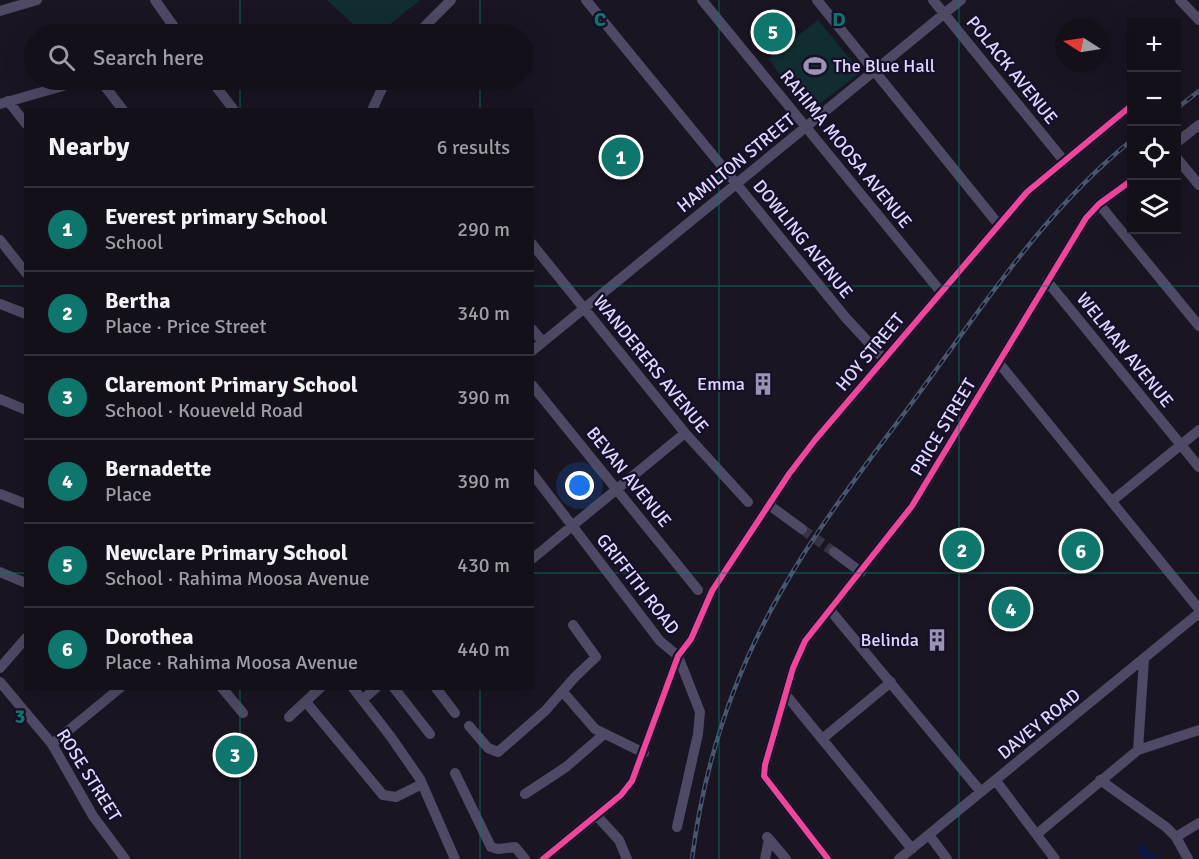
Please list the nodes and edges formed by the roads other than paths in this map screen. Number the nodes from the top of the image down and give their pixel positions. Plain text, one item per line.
1 (38, 0) edge
2 (155, 0) edge
3 (451, 0) edge
4 (586, 0) edge
5 (702, 0) edge
6 (817, 0) edge
7 (933, 0) edge
8 (961, 0) edge
9 (1180, 0) edge
10 (0, 11) edge
11 (945, 14) junction
12 (1199, 20) edge
13 (172, 24) edge
14 (427, 24) edge
15 (875, 70) junction
16 (48, 90) edge
17 (108, 90) edge
18 (219, 90) edge
19 (381, 90) edge
20 (4, 102) edge
21 (121, 108) edge
22 (233, 108) edge
23 (373, 108) edge
24 (1127, 108) edge
25 (24, 122) edge
26 (1199, 125) edge
27 (806, 127) junction
28 (1181, 139) edge
29 (1064, 161) junction
30 (1181, 163) edge
31 (1127, 183) edge
32 (737, 184) junction
33 (1199, 185) edge
34 (1099, 204) junction
35 (999, 225) junction
36 (0, 240) edge
37 (534, 246) edge
38 (24, 270) edge
39 (1047, 281) junction
40 (941, 292) junction
41 (0, 304) edge
42 (585, 308) junction
43 (24, 313) edge
44 (1199, 326) edge
45 (534, 331) edge
46 (543, 342) junction
47 (534, 349) edge
48 (883, 358) junction
49 (999, 363) junction
50 (534, 387) edge
51 (0, 399) edge
52 (24, 409) edge
53 (1199, 430) edge
54 (686, 433) junction
55 (1181, 445) junction
56 (1199, 467) edge
57 (534, 476) edge
58 (617, 488) junction
59 (0, 494) edge
60 (1112, 501) junction
61 (748, 502) dead end
62 (24, 503) edge
63 (769, 505) junction
64 (573, 526) junction
65 (802, 529) tunnel mouth
66 (834, 552) tunnel mouth
67 (534, 557) edge
68 (0, 572) edge
69 (861, 572) junction
70 (24, 582) edge
71 (699, 590) dead end
72 (830, 610) junction
73 (1199, 611) edge
74 (573, 625) dead end
75 (24, 640) edge
76 (678, 656) junction
77 (1144, 659) junction
78 (0, 668) edge
79 (0, 682) edge
80 (891, 682) junction
81 (118, 690) edge
82 (224, 690) edge
83 (318, 690) edge
84 (354, 690) edge
85 (374, 690) edge
86 (396, 690) edge
87 (438, 690) edge
88 (563, 692) junction
89 (786, 695) junction
90 (362, 700) junction
91 (306, 702) junction
92 (243, 712) dead end
93 (455, 713) dead end
94 (289, 717) dead end
95 (469, 726) dead end
96 (1199, 730) edge
97 (430, 734) dead end
98 (603, 735) junction
99 (822, 739) junction
100 (52, 744) junction
101 (1138, 750) junction
102 (644, 753) junction
103 (455, 773) dead end
104 (1100, 780) junction
105 (996, 781) junction
106 (422, 784) junction
107 (981, 792) junction
108 (525, 794) dead end
109 (596, 815) junction
110 (1199, 823) edge
111 (677, 827) dead end
112 (1037, 834) junction
113 (929, 835) junction
114 (1176, 837) junction
115 (912, 849) junction
116 (125, 859) edge
117 (455, 859) edge
118 (525, 859) edge
119 (543, 859) edge
120 (627, 859) edge
121 (765, 859) edge
122 (786, 859) edge
123 (828, 859) edge
124 (899, 859) edge
125 (947, 859) edge
126 (1055, 859) edge
127 (1188, 859) edge

1 - 10 street
2 - 13 street
3 - 14 street
4 - 32 street, DOWLING AVENUE
5 - 27 street, RAHIMA MOOSA AVENUE
6 - 15 street
7 - 11 street, POLACK AVENUE
8 - 11 street, HAMILTON STREET
9 - 12 street
11 - 15 street, HAMILTON STREET
11 - 29 street, POLACK AVENUE
15 - 27 street, HAMILTON STREET
15 - 35 street
16 - 20 street
17 - 21 street
18 - 22 street
19 - 23 street
20 - 25 street
24 - 29 street, HOY STREET
26 - 28 street
27 - 32 street, HAMILTON STREET
27 - 40 street, RAHIMA MOOSA AVENUE
29 - 35 street, HOY STREET
30 - 33 street
31 - 34 street, PRICE STREET
32 - 42 street, HAMILTON STREET
32 - 48 street, DOWLING AVENUE
34 - 39 street, PRICE STREET
34 - 44 street
35 - 40 street, HOY STREET
36 - 38 street
37 - 42 street, WANDERERS AVENUE
39 - 49 street, PRICE STREET
39 - 55 street, WELMAN AVENUE
40 - 48 street, HOY STREET
41 - 43 street
42 - 46 street, HAMILTON STREET
42 - 54 street, WANDERERS AVENUE
45 - 46 street
46 - 47 street, HAMILTON STREET
48 - 63 street, HOY STREET
49 - 60 street
49 - 69 street, PRICE STREET
50 - 58 street, BEVAN AVENUE
51 - 52 street
53 - 55 street
54 - 58 street
54 - 61 street, WANDERERS AVENUE
55 - 56 street, WELMAN AVENUE
55 - 60 street
57 - 64 street, GRIFFITH ROAD
58 - 64 street
58 - 71 street, BEVAN AVENUE
59 - 62 street
60 - 73 street
63 - 65 street
63 - 76 street, HOY STREET
64 - 67 street
64 - 76 street, GRIFFITH ROAD
66 - 69 street
68 - 70 street
69 - 72 street, PRICE STREET
72 - 80 street
72 - 89 street, PRICE STREET
73 - 77 street, DAVEY ROAD
74 - 88 street
75 - 78 street
76 - 102 street, HOY STREET
76 - 111 street, GRIFFITH ROAD
77 - 101 street
77 - 105 street, DAVEY ROAD
79 - 100 street, ROSE STREET
80 - 99 street
80 - 107 street
81 - 100 street
82 - 92 street
83 - 91 street
84 - 90 street
85 - 90 street
86 - 97 street
87 - 93 street
88 - 95 street
88 - 98 street
89 - 99 street
89 - 123 street
90 - 106 street
91 - 94 street
91 - 106 street
96 - 101 street
98 - 102 street
98 - 108 street
99 - 115 street
100 - 116 street, ROSE STREET
101 - 104 street
102 - 109 street, HOY STREET
103 - 118 street
104 - 112 street
104 - 114 street
105 - 107 street, DAVEY ROAD
105 - 112 street
106 - 117 street
107 - 113 street, DAVEY ROAD
109 - 119 street, HOY STREET
109 - 120 street
110 - 114 street
112 - 126 street
113 - 115 street, DAVEY ROAD
113 - 125 street
114 - 127 street
115 - 124 street, DAVEY ROAD
121 - 122 street

